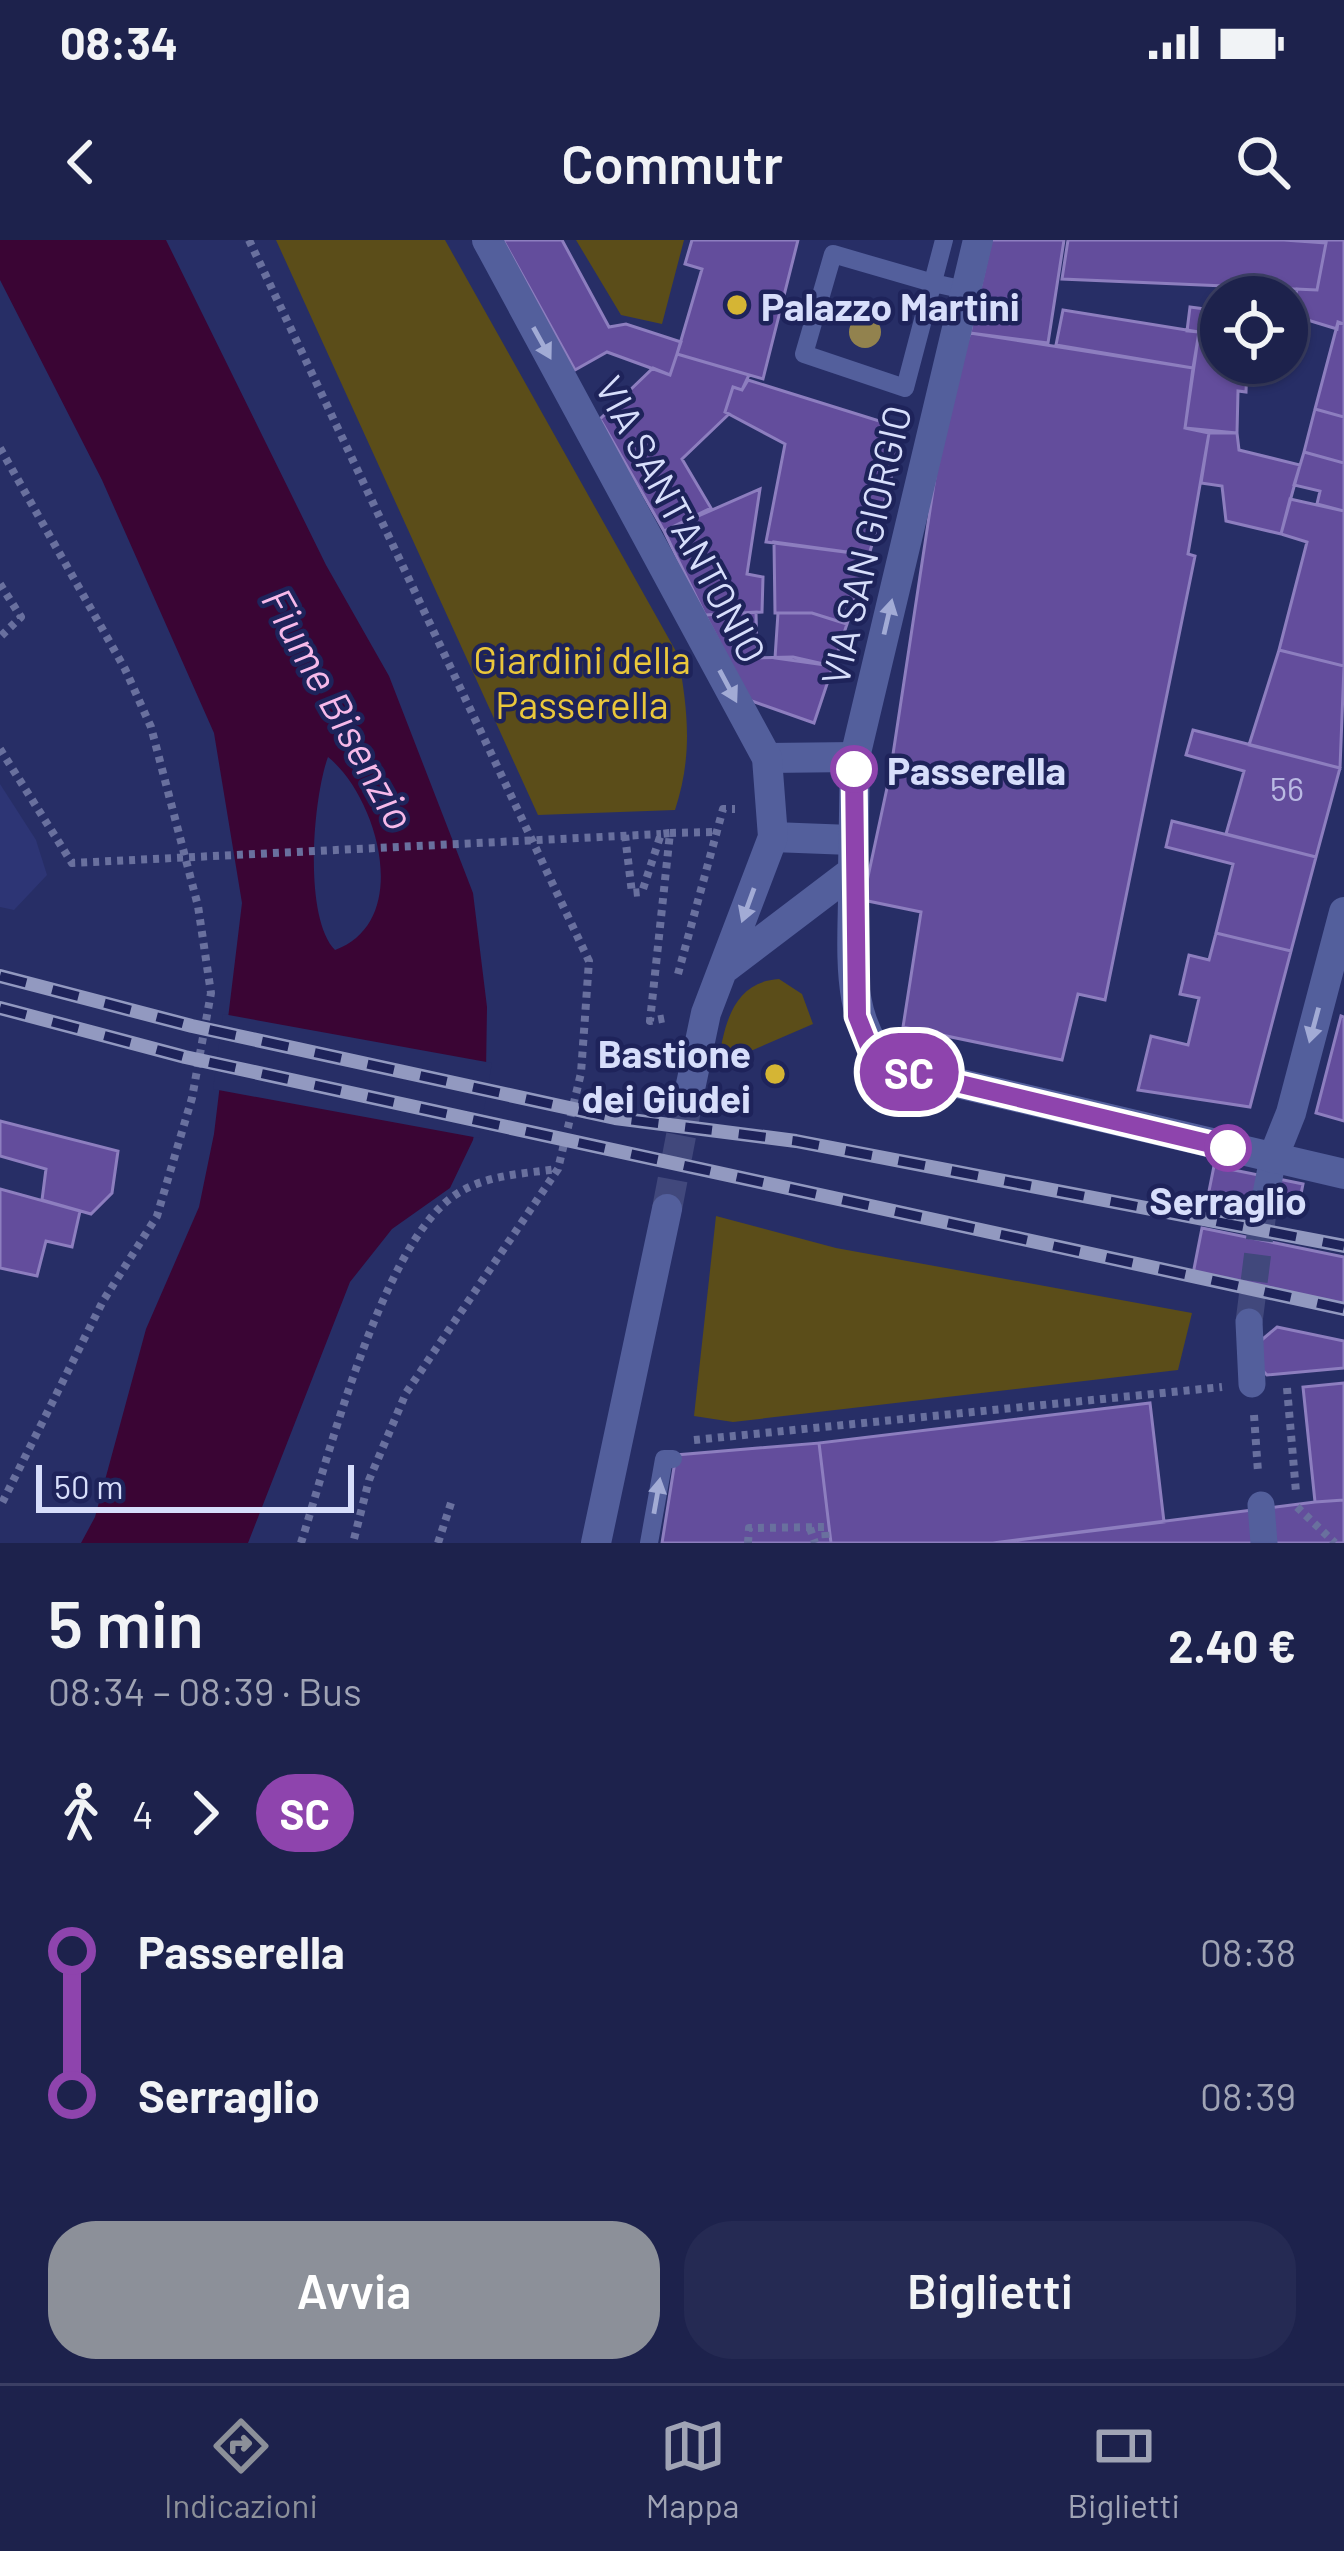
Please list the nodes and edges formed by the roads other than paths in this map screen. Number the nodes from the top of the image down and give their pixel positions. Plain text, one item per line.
1 (487, 240) edge
2 (944, 240) edge
3 (978, 240) edge
4 (835, 247) edge
5 (933, 283) junction
6 (965, 290) junction
7 (855, 757) junction
8 (767, 758) junction
9 (772, 823) junction
10 (852, 855) junction
11 (1344, 912) edge
12 (724, 969) junction
13 (690, 1089) tunnel mouth
14 (1273, 1158) junction
15 (1344, 1174) edge
16 (1264, 1204) tunnel mouth
17 (667, 1209) tunnel mouth
18 (1249, 1322) tunnel mouth
19 (1252, 1384) road end
20 (669, 1459) road end
21 (1261, 1505) road end
22 (596, 1543) edge
23 (649, 1543) edge
24 (1264, 1543) edge

1 -> 8 street, VIA SANT'ANTONIO
2 - 5 lane
3 - 6 street, VIA SAN GIORGIO
4 - 5 lane
4 - 5 lane
5 - 6 lane
7 -> 6 street, VIA SAN GIORGIO
7 - 8 street
7 - 10 street, VIA SAN GIORGIO
8 - 9 street
9 - 10 street
9 -> 12 street
10 - 12 street
10 - 14 street, VIA SAN GIORGIO
11 -> 14 street
12 - 13 street
14 - 15 street, VIA SAN GIORGIO
14 - 16 street
17 - 22 street
18 - 19 street
23 -> 20 lane
21 - 24 street

